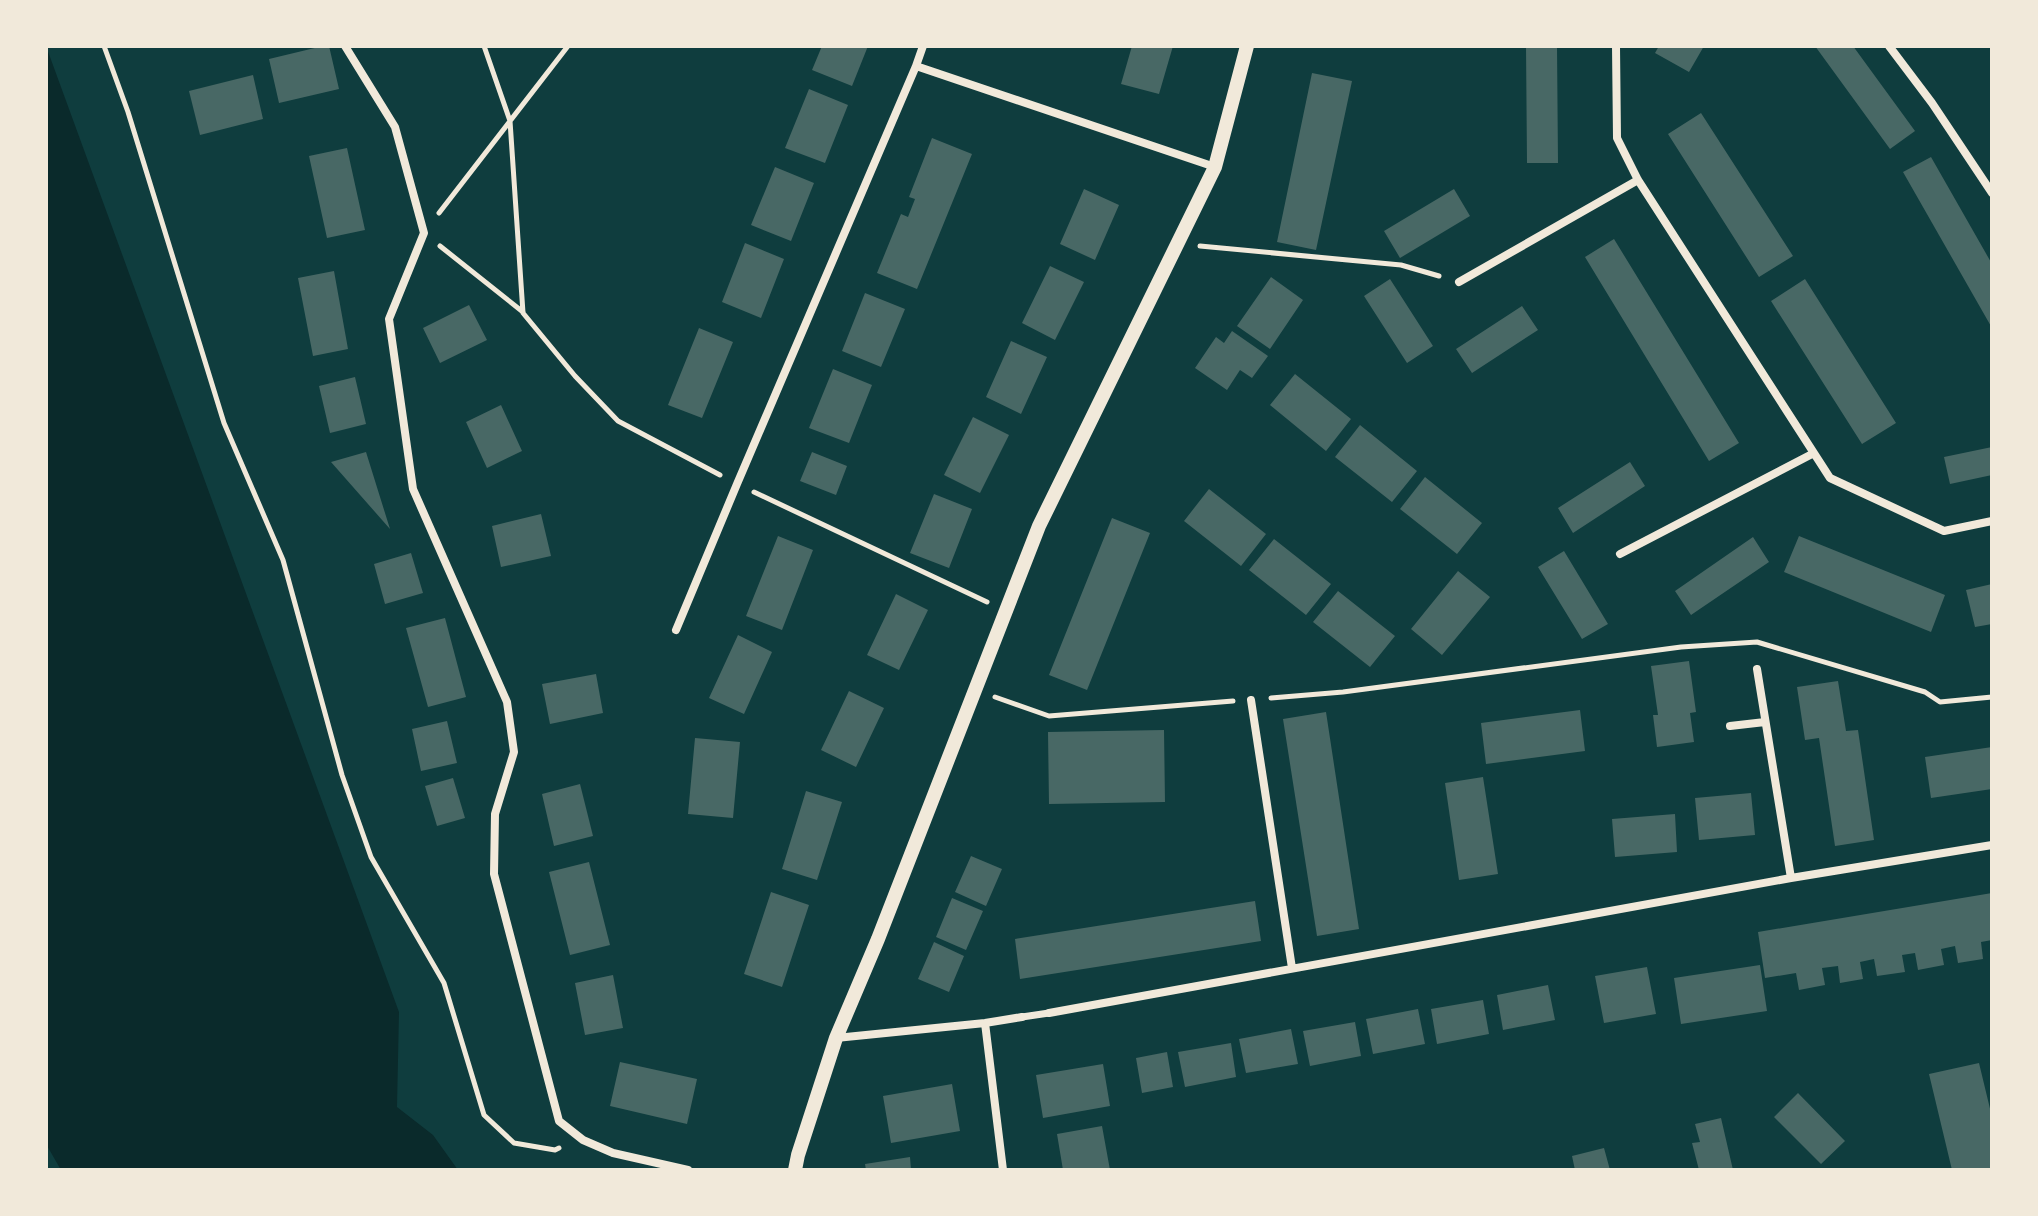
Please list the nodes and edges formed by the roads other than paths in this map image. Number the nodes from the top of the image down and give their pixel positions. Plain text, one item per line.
1 (345, 46) edge
2 (923, 46) edge
3 (1247, 46) edge
4 (1616, 46) edge
5 (1889, 46) edge
6 (916, 66) junction
7 (1215, 167) junction
8 (1638, 180) junction
9 (1992, 193) edge
10 (1459, 282) road end
11 (1814, 453) junction
12 (1992, 521) edge
13 (1620, 554) dead end
14 (676, 630) dead end
15 (1757, 669) dead end
16 (1251, 700) road end
17 (1765, 722) junction
18 (1730, 726) dead end
19 (1992, 845) edge
20 (1791, 878) junction
21 (1292, 968) junction
22 (1049, 1013) joint
23 (1022, 1017) joint
24 (985, 1023) junction
25 (836, 1038) junction
26 (688, 1170) edge
27 (795, 1170) edge
28 (1003, 1170) edge

1 - 26 street
2 - 6 street
3 - 7 street
4 - 8 street
5 - 9 street
6 - 7 street
6 - 14 street
7 - 25 street
8 - 10 street
8 - 11 street
11 - 12 street
11 - 13 street
15 - 17 street
16 - 21 street
17 - 18 street
17 - 20 street
19 - 20 street
20 - 21 street
21 - 22 street
22 - 23 street
23 - 24 street
24 - 25 street
24 - 28 street
25 - 27 street

